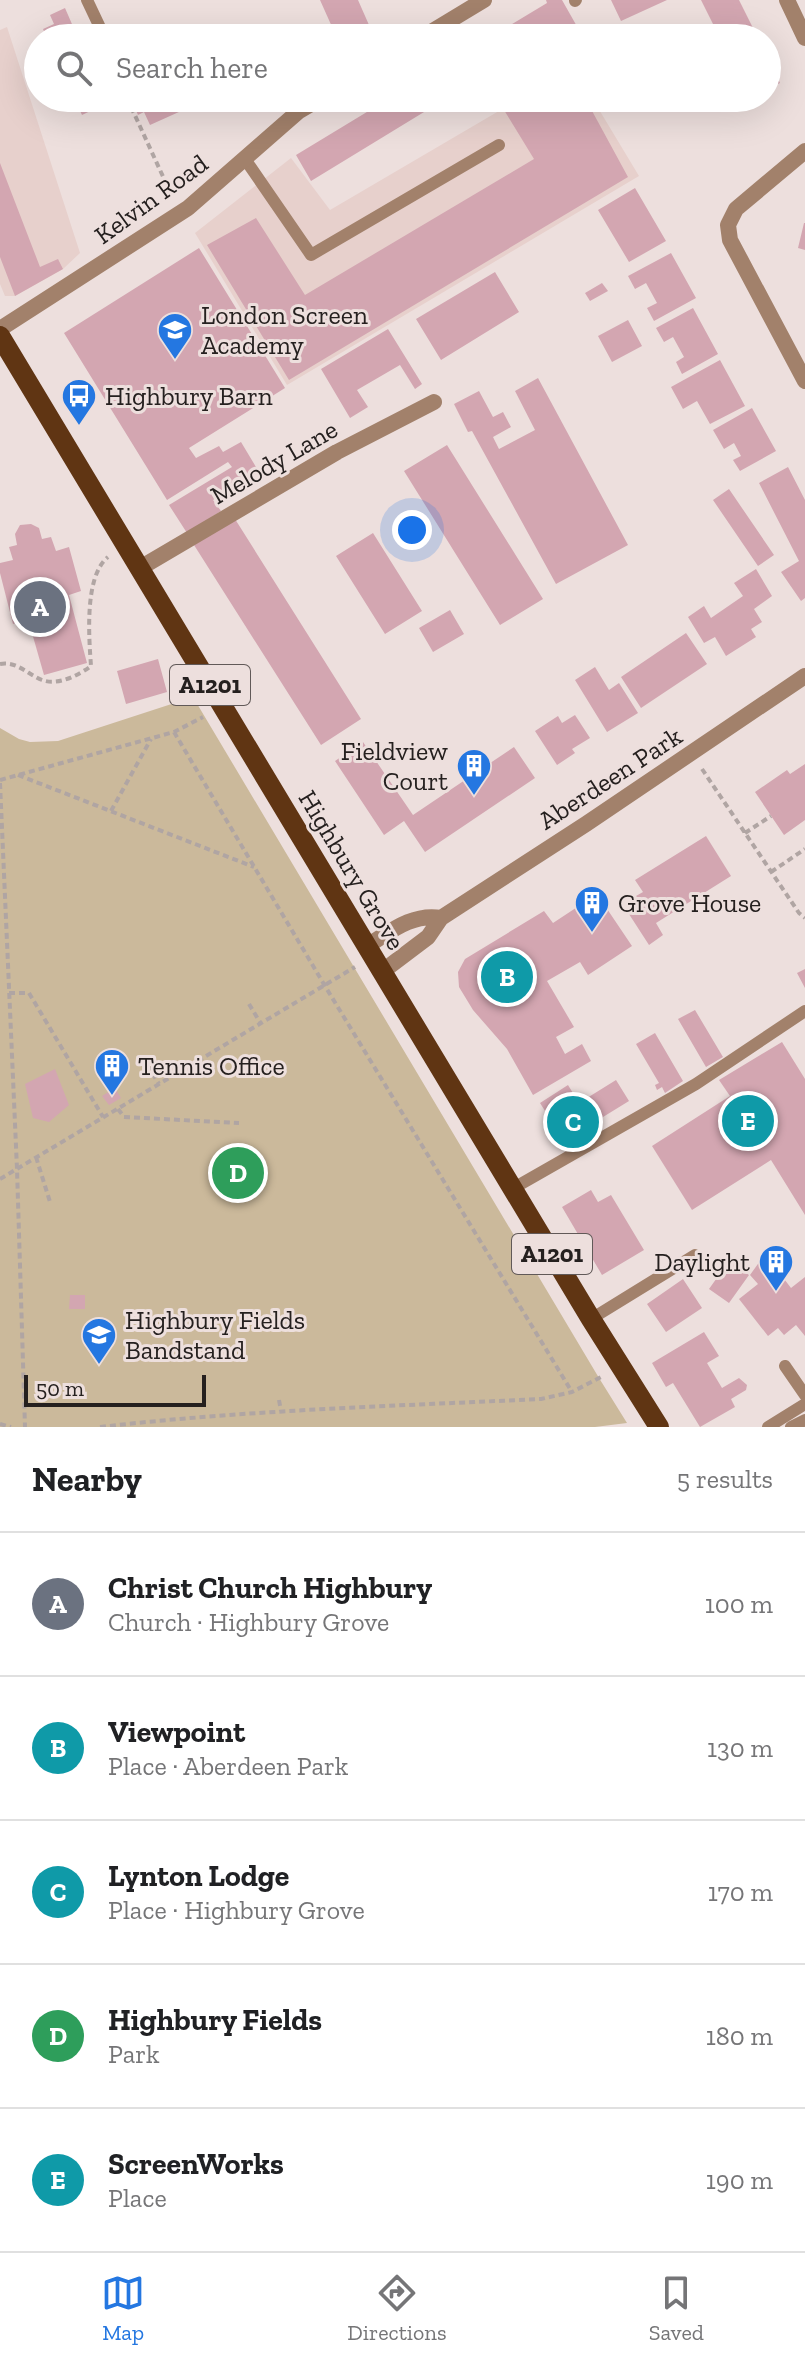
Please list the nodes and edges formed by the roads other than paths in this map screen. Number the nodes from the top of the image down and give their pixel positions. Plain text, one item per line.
1 (87, 0) edge
2 (484, 0) edge
3 (787, 0) edge
4 (98, 24) edge
5 (444, 24) edge
6 (805, 38) edge
7 (298, 112) edge
8 (499, 145) dead end
9 (805, 151) edge
10 (245, 159) junction
11 (1, 336) edge
12 (805, 381) edge
13 (434, 402) dead end
14 (140, 568) junction
15 (805, 676) edge
16 (441, 918) junction
17 (367, 946) junction
18 (383, 971) junction
19 (805, 1011) edge
20 (512, 1189) junction
21 (695, 1255) dead end
22 (591, 1319) junction
23 (785, 1366) dead end
24 (805, 1395) edge
25 (805, 1404) edge
26 (805, 1420) edge
27 (659, 1427) edge
28 (768, 1427) edge
29 (791, 1427) edge

1 - 4 lane
2 - 5 street
3 - 6 street
7 - 10 street, Kelvin Road
8 - 10 lane
9 - 12 street
10 - 11 street, Kelvin Road
11 - 14 main road, Highbury Grove / A1201
13 - 14 street, Melody Lane
14 - 17 main road, Highbury Grove / A1201
15 - 16 street, Aberdeen Park
16 - 17 street, Aberdeen Park
16 - 18 street, Aberdeen Park
17 - 18 main road, Highbury Grove / A1201
18 - 20 main road, Highbury Grove / A1201
19 - 20 lane
20 - 22 main road, Highbury Grove / A1201
21 - 22 lane
22 - 27 main road, Highbury Grove / A1201
23 - 24 lane
25 - 28 lane
26 - 29 lane

